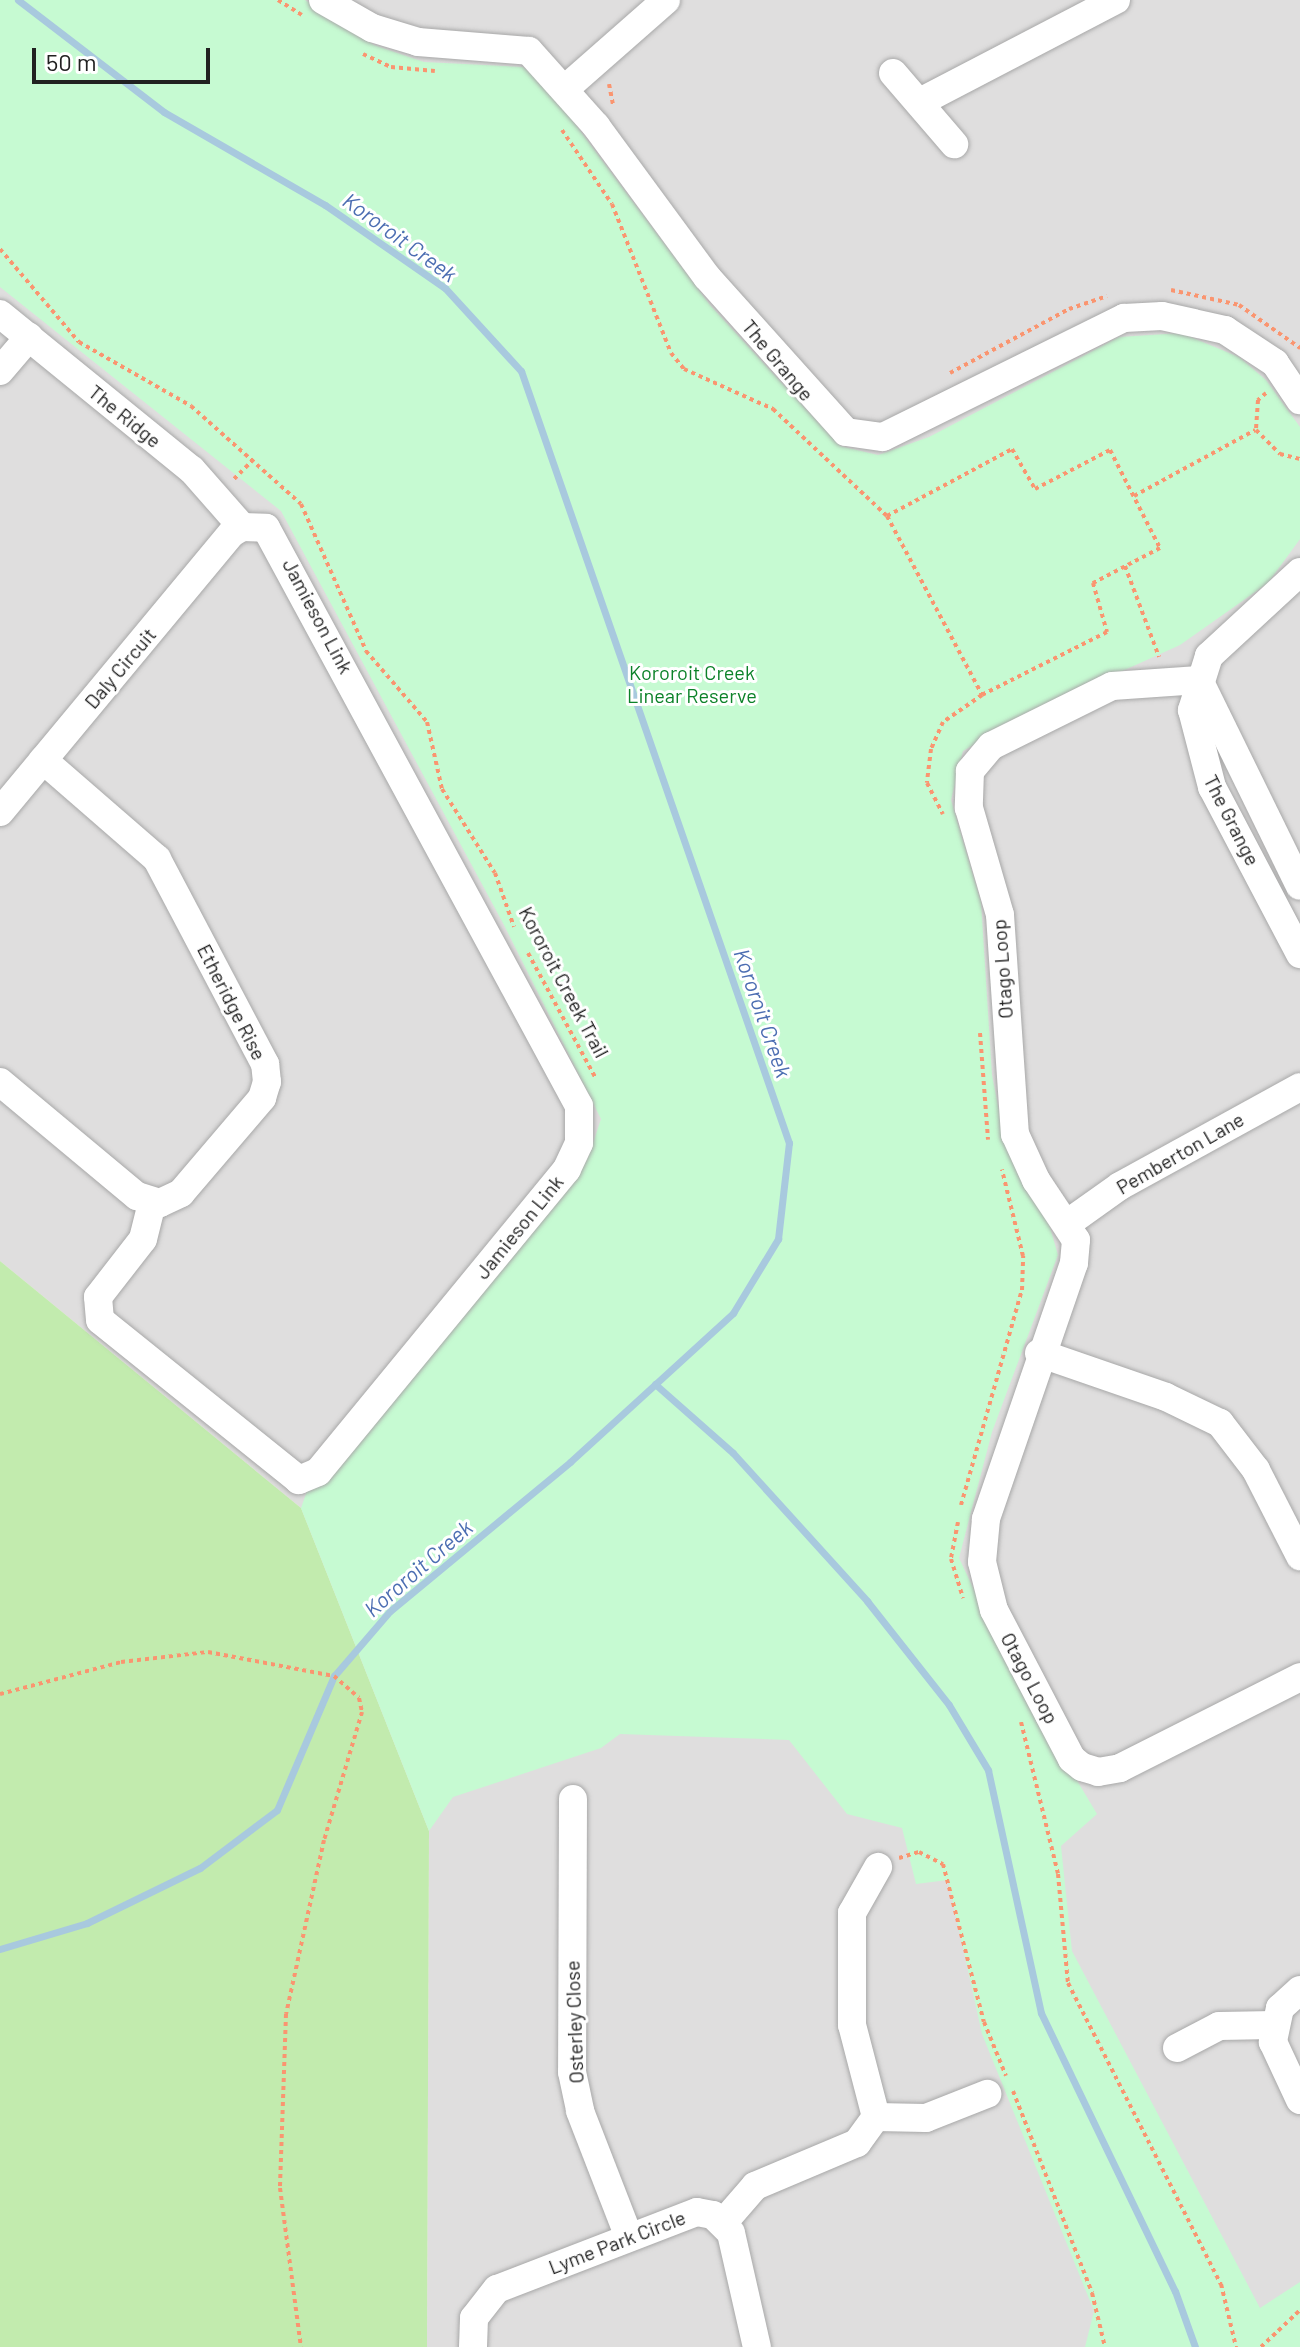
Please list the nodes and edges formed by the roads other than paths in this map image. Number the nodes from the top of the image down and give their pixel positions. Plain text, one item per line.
1 (666, 0) edge
2 (1116, 0) edge
3 (314, 9) edge
4 (893, 73) dead end
5 (566, 88) junction
6 (920, 102) junction
7 (954, 144) dead end
8 (0, 314) edge
9 (29, 337) junction
10 (0, 371) edge
11 (1294, 389) edge
12 (242, 527) junction
13 (1298, 577) edge
14 (1199, 680) junction
15 (43, 760) junction
16 (0, 812) edge
17 (1300, 886) edge
18 (1300, 954) edge
19 (0, 1082) edge
20 (1298, 1089) edge
21 (152, 1203) junction
22 (1068, 1223) junction
23 (1039, 1353) junction
24 (1300, 1556) edge
25 (1300, 1677) edge
26 (573, 1799) dead end
27 (878, 1867) road end
28 (1300, 1990) edge
29 (1274, 2025) junction
30 (1177, 2048) dead end
31 (987, 2094) dead end
32 (1300, 2100) edge
33 (876, 2117) junction
34 (723, 2223) junction
35 (628, 2235) junction
36 (473, 2347) edge
37 (757, 2347) edge

1 - 5 street
2 - 6 street
3 - 5 street, The Grange
4 - 6 street
5 - 11 street, The Grange
6 - 7 street
8 - 9 street, The Ridge
9 - 10 street
9 - 12 street, The Ridge
12 - 15 street, Daly Circuit
12 - 21 street, Jamieson Link
13 - 14 street, The Grange
14 - 17 street, The Grange
14 - 18 street, The Grange
14 - 22 street, Otago Loop
15 - 16 street, Daly Circuit
15 - 21 street, Etheridge Rise
19 - 21 street
20 - 22 street, Pemberton Lane
22 - 23 street, Otago Loop
23 - 24 street
23 - 25 street, Otago Loop
26 - 35 street, Osterley Close
27 - 33 street
28 - 29 street
29 - 30 street
29 - 32 street
31 - 33 street
33 - 34 street
34 - 35 street, Lyme Park Circle
34 - 37 street
35 - 36 street, Lyme Park Circle

